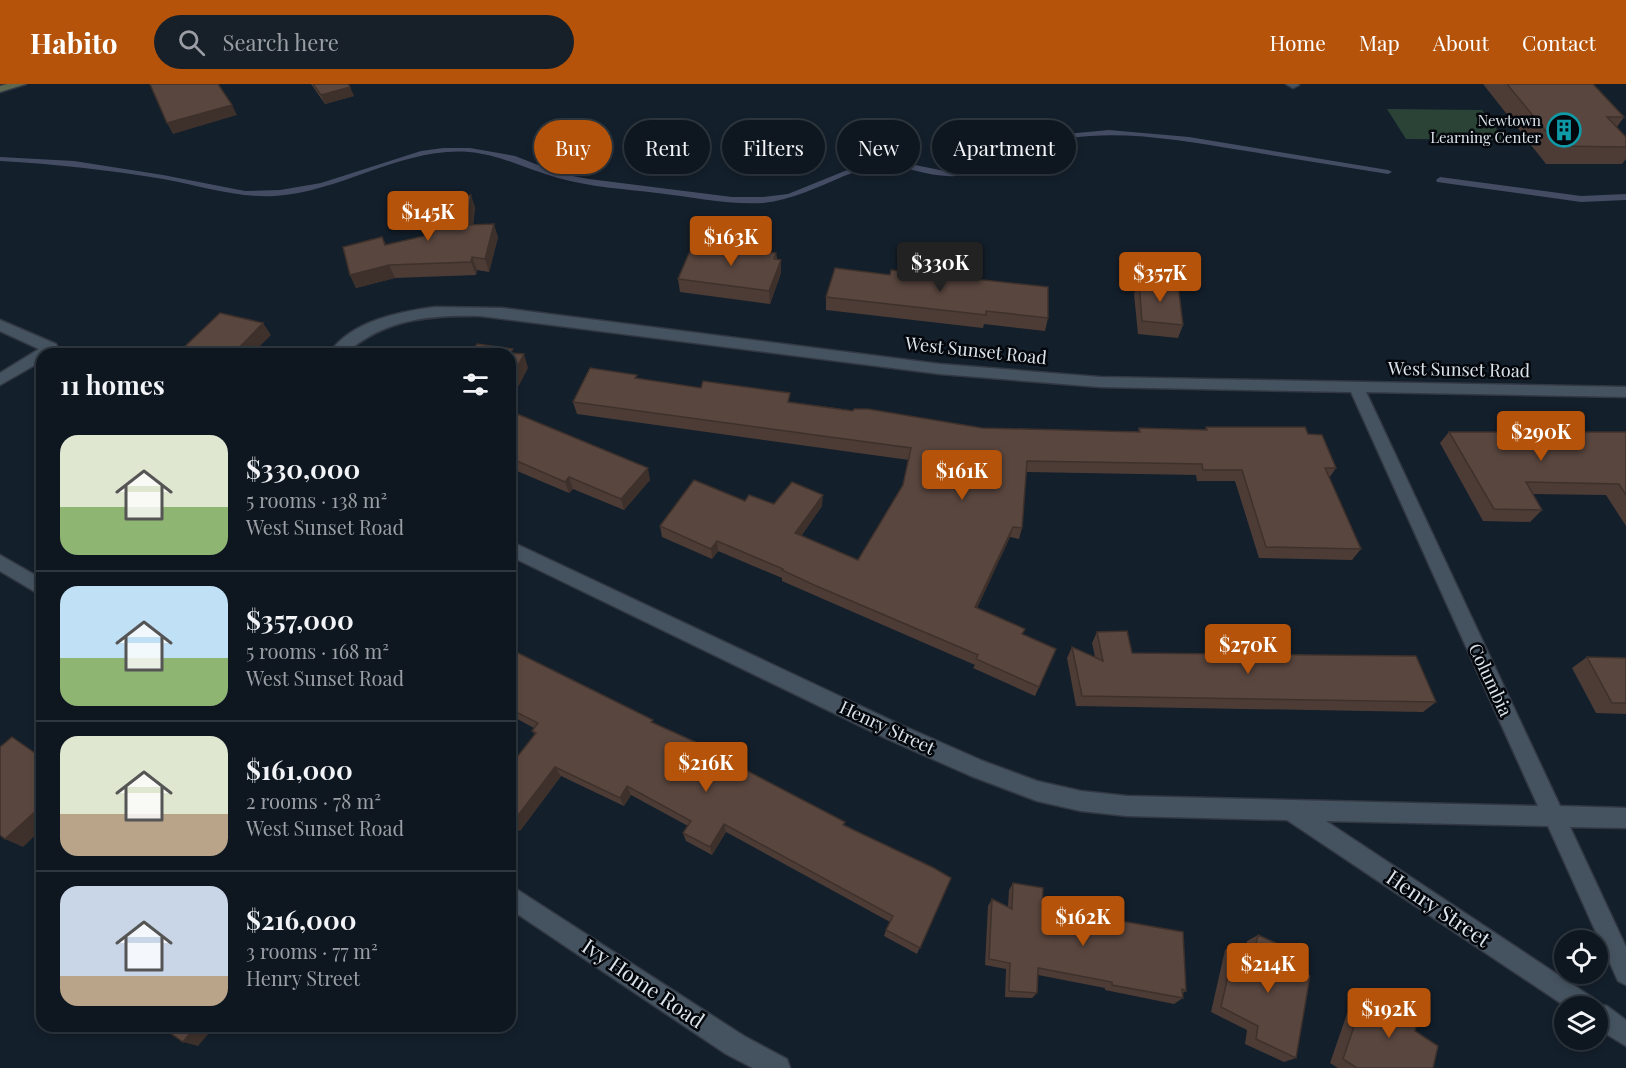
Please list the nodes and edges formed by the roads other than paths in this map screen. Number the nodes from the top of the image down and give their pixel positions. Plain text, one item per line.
1 (20, 84) edge
2 (0, 89) edge
3 (0, 325) edge
4 (51, 348) edge
5 (342, 348) edge
6 (36, 357) edge
7 (0, 380) edge
8 (1356, 387) junction
9 (1626, 392) edge
10 (516, 551) edge
11 (0, 562) edge
12 (36, 584) edge
13 (1291, 811) junction
14 (1553, 817) junction
15 (1626, 818) edge
16 (516, 900) edge
17 (1626, 973) edge
18 (1570, 996) edge
19 (1608, 1022) edge
20 (1626, 1034) edge
21 (778, 1068) edge

1 - 2 main road
3 - 4 street
5 - 8 street, West Sunset Road
6 - 7 street
8 - 9 street, West Sunset Road
8 - 14 street, Columbia
10 - 13 street, Henry Street
11 - 12 street
13 - 14 street, Henry Street
13 - 18 street, Henry Street
14 - 15 street, Henry Street
14 - 17 street, Columbia
16 - 21 street, Ivy Home Road
19 - 20 street

